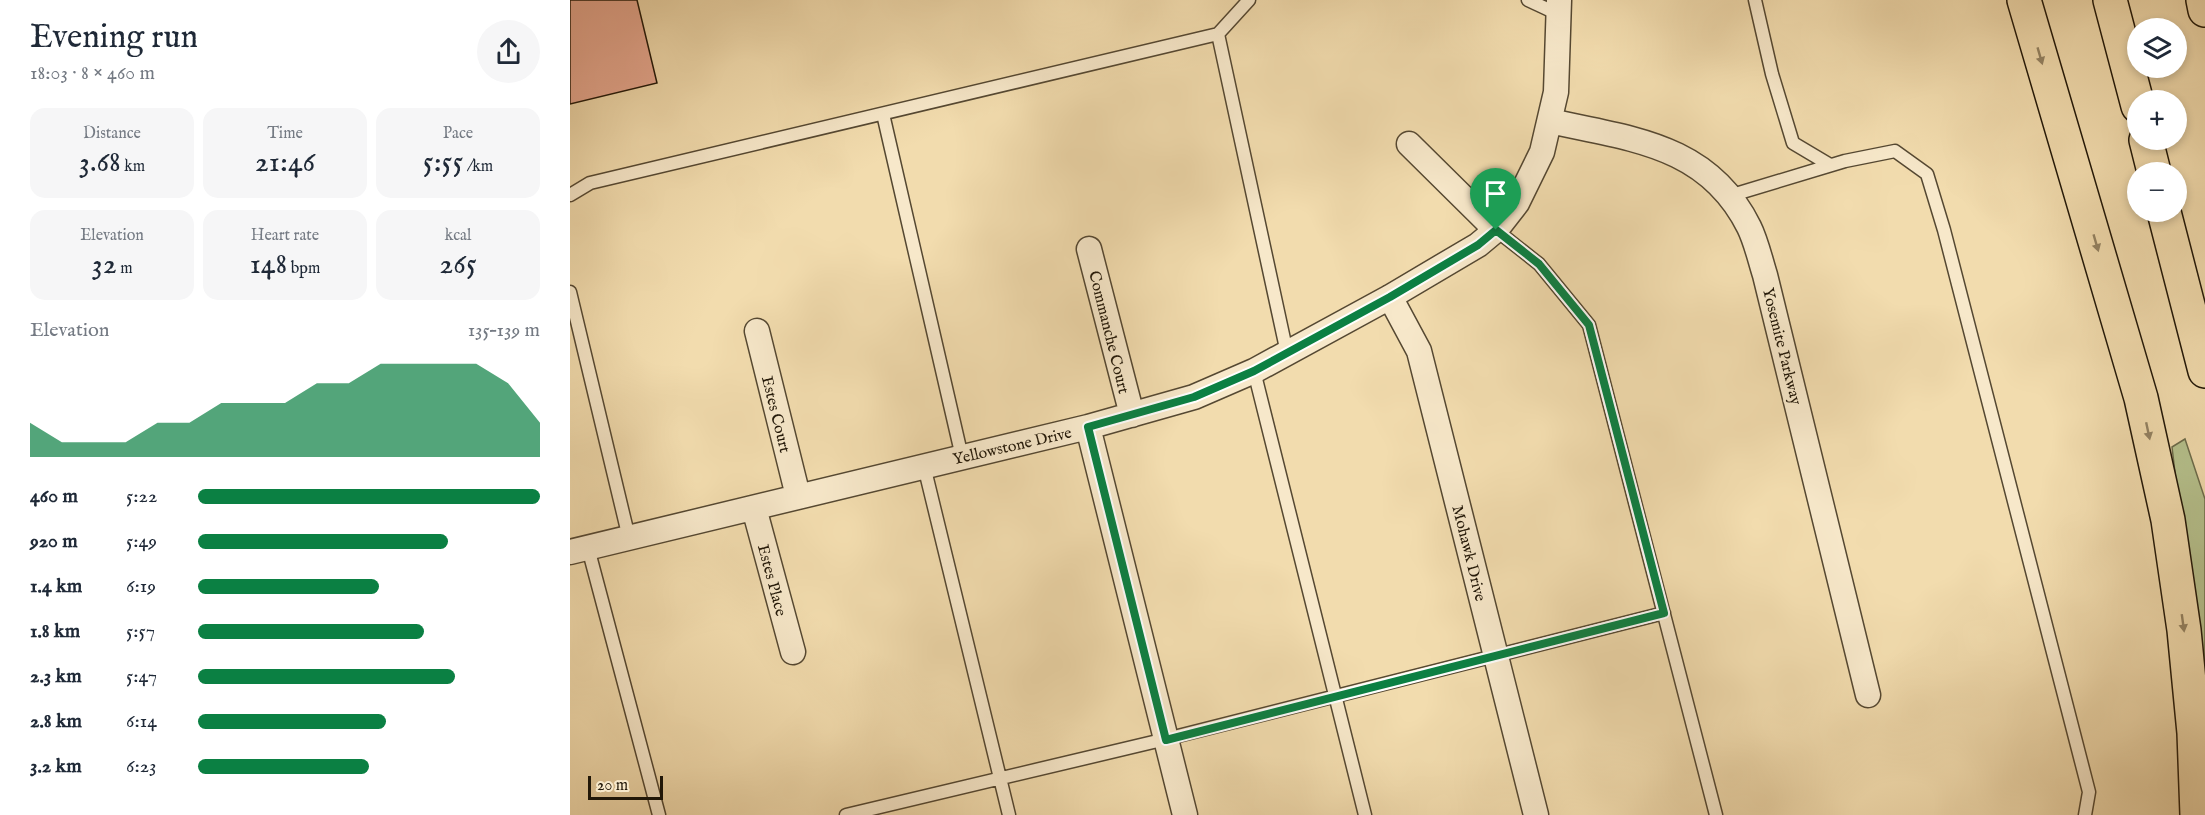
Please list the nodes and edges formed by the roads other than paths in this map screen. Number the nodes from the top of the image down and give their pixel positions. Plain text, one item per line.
1 (1249, 0) edge
2 (1528, 0) edge
3 (1755, 0) edge
4 (2024, 0) edge
5 (2110, 0) edge
6 (2203, 0) edge
7 (1559, 7) edge
8 (2205, 10) edge
9 (1218, 34) junction
10 (2134, 90) edge
11 (883, 114) junction
12 (1550, 121) junction
13 (1409, 144) dead end
14 (1830, 165) junction
15 (570, 195) edge
16 (1729, 196) junction
17 (2167, 222) edge
18 (1496, 230) junction
19 (1089, 249) dead end
20 (570, 292) edge
21 (1390, 297) junction
22 (757, 332) dead end
23 (1287, 353) junction
24 (1254, 371) junction
25 (2205, 371) edge
26 (1132, 415) junction
27 (1088, 427) junction
28 (962, 457) junction
29 (924, 466) junction
30 (798, 496) junction
31 (754, 508) junction
32 (629, 538) junction
33 (579, 550) edge
34 (1664, 613) junction
35 (793, 652) dead end
36 (1496, 656) junction
37 (1868, 695) dead end
38 (1335, 696) junction
39 (1166, 740) junction
40 (1000, 779) junction
41 (659, 815) edge
42 (846, 815) edge
43 (1009, 815) edge
44 (1185, 815) edge
45 (1365, 815) edge
46 (1536, 815) edge
47 (1716, 815) edge
48 (2085, 815) edge
49 (2197, 815) edge

1 - 9 lane
2 - 7 lane
3 - 14 lane
4 -> 49 highway
5 - 10 highway
6 - 8 highway
7 - 12 street, Yellowstone Drive
9 - 11 lane
9 - 23 lane
11 - 15 lane
11 - 28 lane
12 - 16 street, Yosemite Parkway
12 - 18 street, Yellowstone Drive
13 - 18 street
14 - 16 lane
14 - 48 lane
16 - 37 street, Yosemite Parkway
17 - 25 highway
18 - 21 street, Yellowstone Drive
18 - 34 lane
19 - 26 street, Commanche Court
20 - 32 lane
21 - 23 street, Yellowstone Drive
21 - 36 street, Mohawk Drive
22 - 30 street, Estes Court
23 - 24 street, Yellowstone Drive
24 - 26 street, Yellowstone Drive
24 - 38 lane
26 - 27 street, Yellowstone Drive
27 - 28 street, Yellowstone Drive
27 - 39 street
28 - 29 street, Yellowstone Drive
29 - 30 street, Yellowstone Drive
29 - 40 lane
30 - 31 street, Yellowstone Drive
31 - 32 street, Yellowstone Drive
31 - 35 street, Estes Place
32 - 33 street, Yellowstone Drive
33 - 41 lane
34 - 36 lane
34 - 47 lane
36 - 38 lane
36 - 46 street, Mohawk Drive
38 - 39 lane
38 - 45 lane
39 - 40 lane
39 - 44 street
40 - 42 lane
40 - 43 lane

